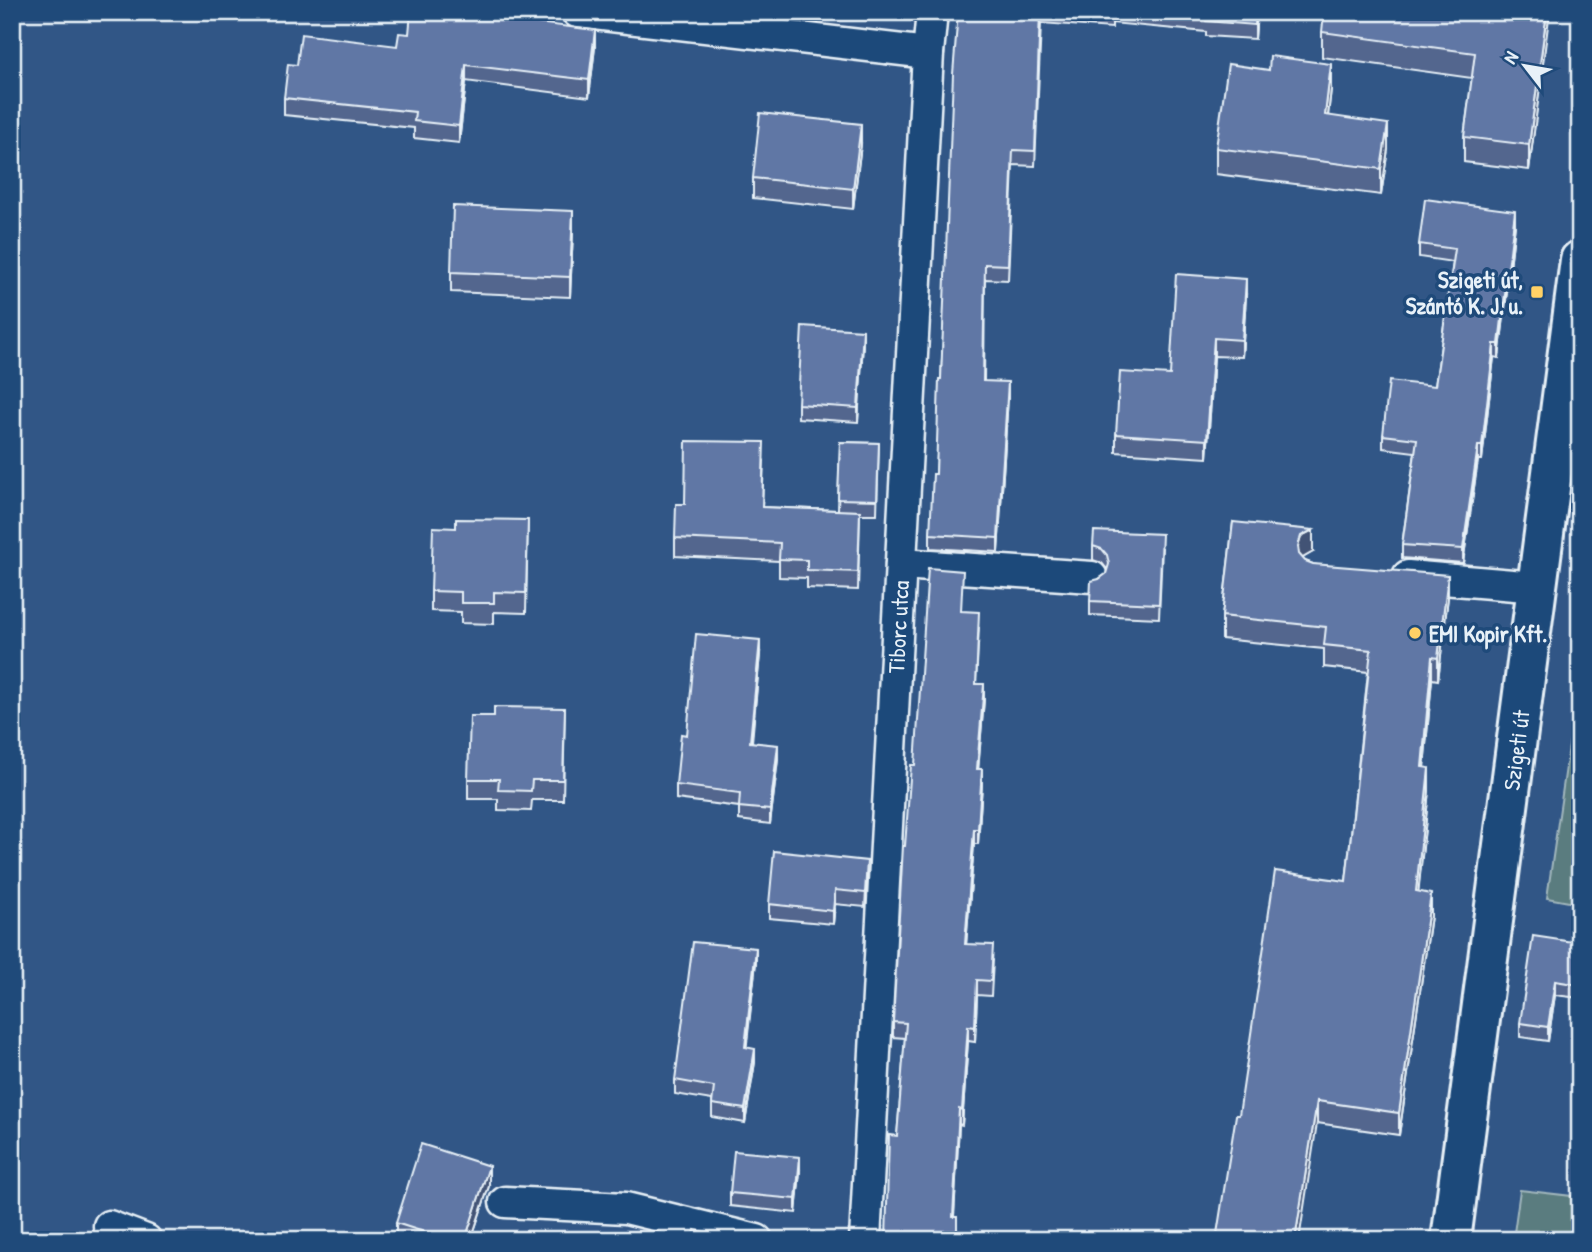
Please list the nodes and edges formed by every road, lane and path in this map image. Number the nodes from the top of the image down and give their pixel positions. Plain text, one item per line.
1 (577, 12) edge
2 (932, 12) edge
3 (928, 52) junction
4 (1580, 260) edge
5 (901, 564) junction
6 (1384, 575) edge
7 (1092, 577) dead end
8 (1537, 587) junction
9 (505, 1202) dead end
10 (109, 1226) dead end
11 (146, 1240) edge
12 (758, 1240) edge
13 (865, 1240) edge
14 (1451, 1240) edge

1 - 3 street
2 - 3 street, Tiborc utca
3 - 5 street, Tiborc utca
4 - 8 street, Szigeti út
5 - 7 street
5 - 13 street, Tiborc utca
6 - 8 street
8 - 14 street, Szigeti út
9 - 12 street
10 - 11 street

